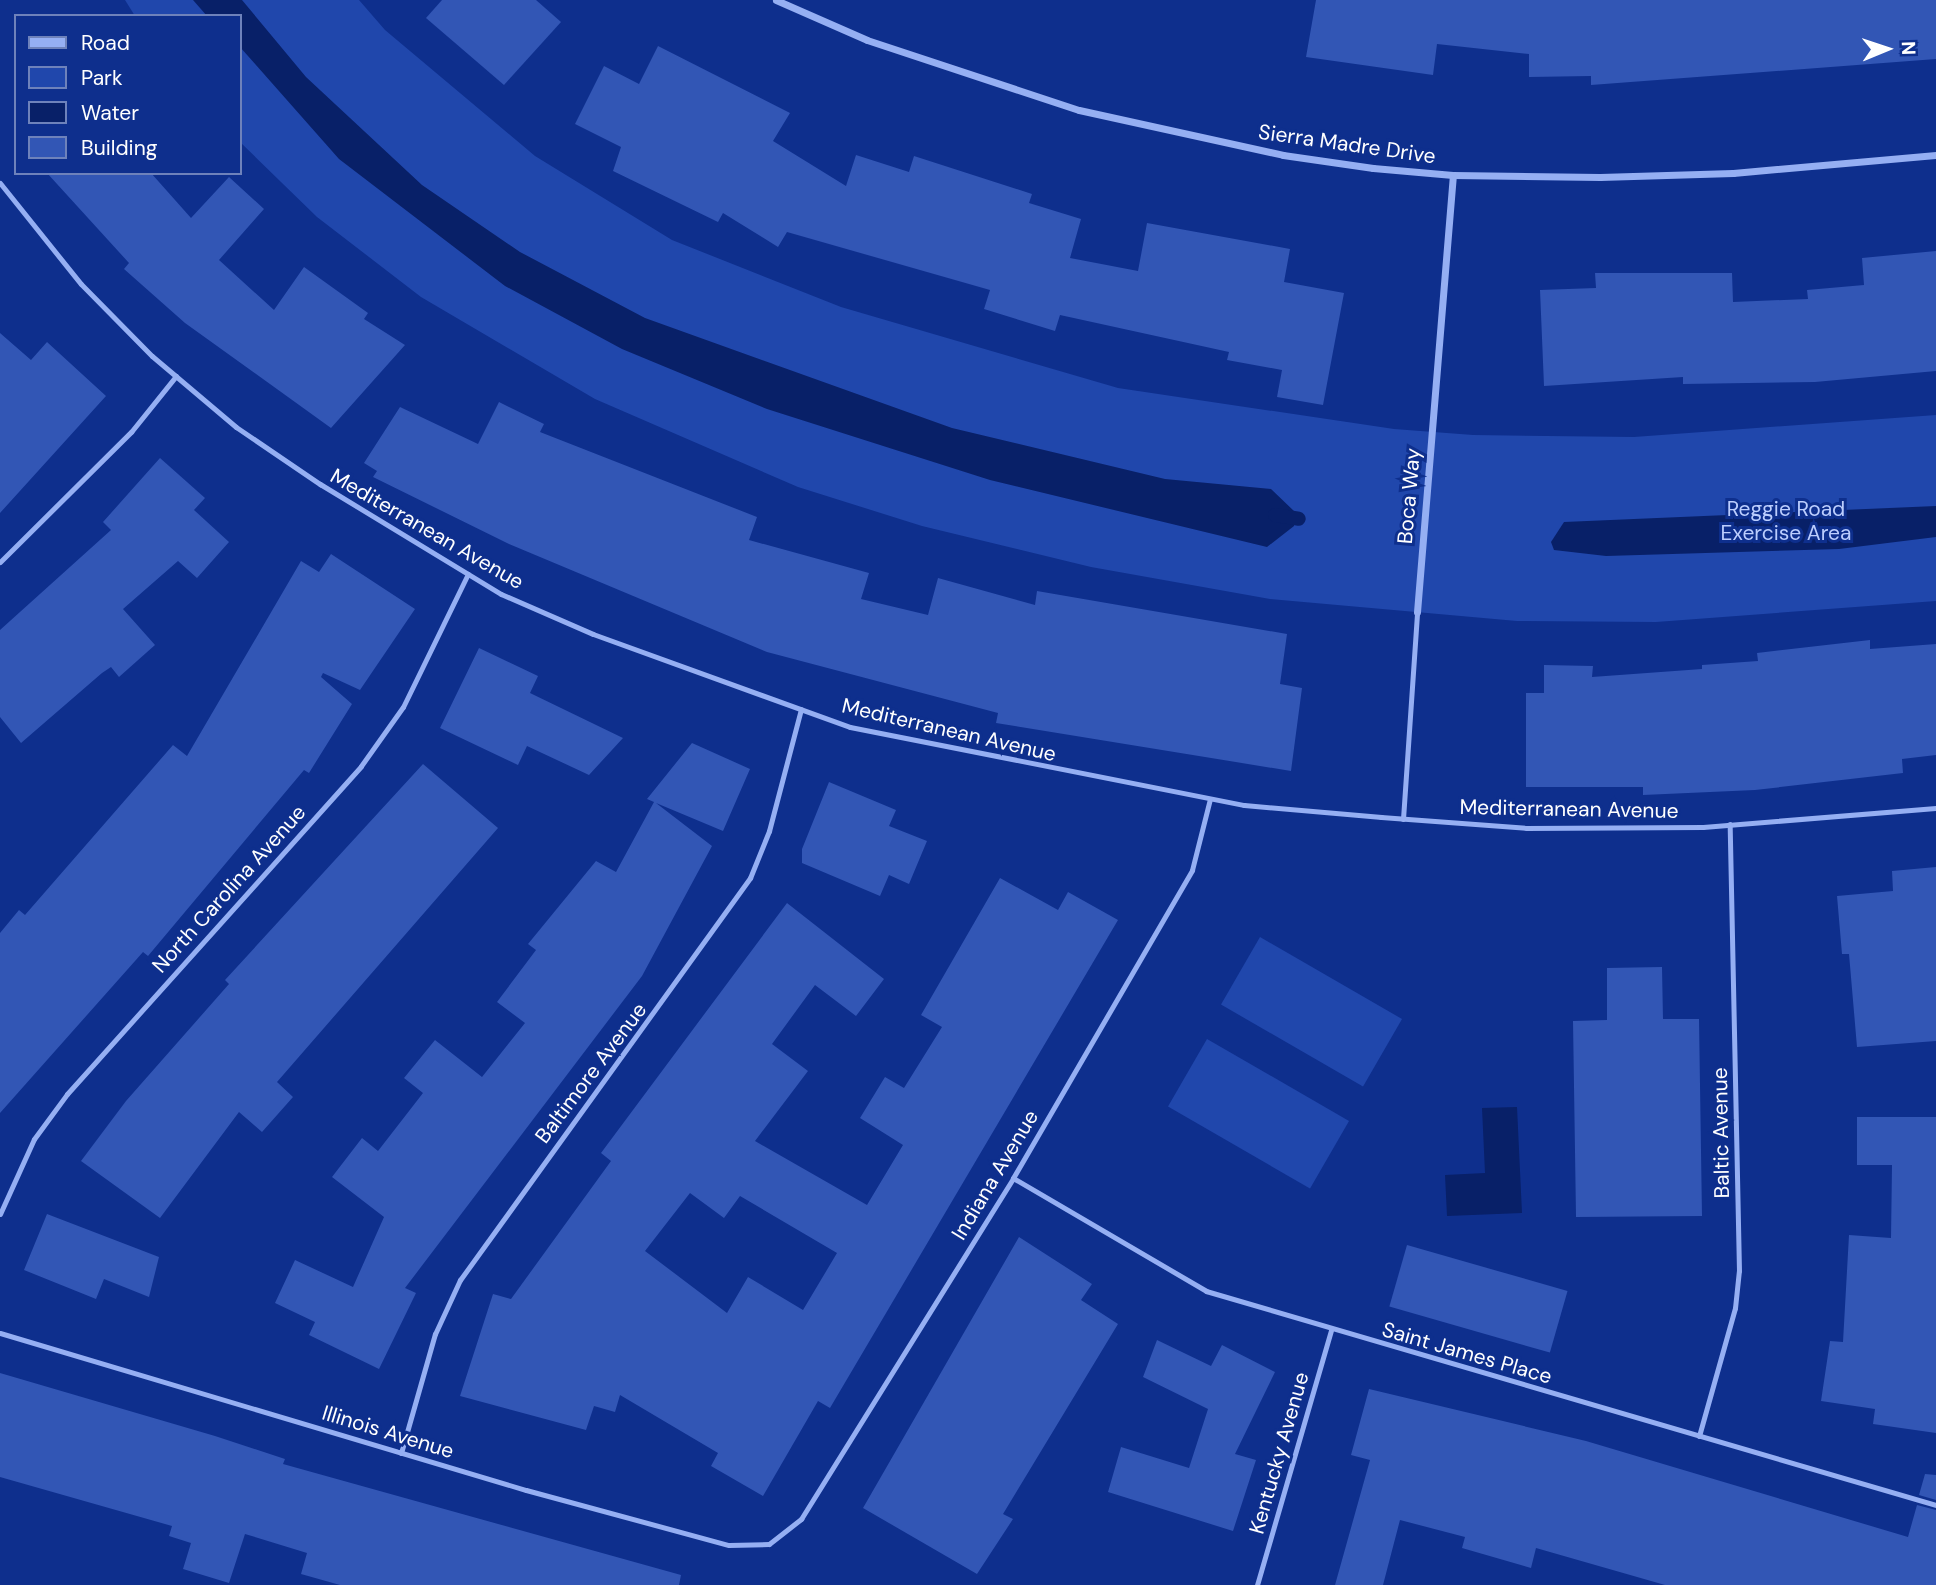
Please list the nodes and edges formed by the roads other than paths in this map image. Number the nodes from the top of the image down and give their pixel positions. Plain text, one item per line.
1 (776, 0) edge
2 (1936, 155) edge
3 (1453, 175) junction
4 (0, 183) edge
5 (176, 376) junction
6 (0, 562) edge
7 (468, 574) junction
8 (1417, 612) joint
9 (801, 709) junction
10 (1210, 799) junction
11 (1936, 808) edge
12 (1403, 819) junction
13 (1730, 824) junction
14 (1013, 1178) junction
15 (0, 1214) edge
16 (1331, 1331) junction
17 (0, 1333) edge
18 (1699, 1436) junction
19 (401, 1453) junction
20 (1936, 1505) edge
21 (769, 1544) joint
22 (1256, 1585) edge

1 - 3 street, Sierra Madre Drive
2 - 3 street, Sierra Madre Drive
3 - 8 street, Boca Way
4 - 5 lane, Mediterranean Avenue
5 - 6 lane
5 - 7 lane, Mediterranean Avenue
7 - 9 lane, Mediterranean Avenue
7 - 15 lane, North Carolina Avenue
8 - 12 lane, Boca Way
9 - 10 lane, Mediterranean Avenue
9 - 19 lane, Baltimore Avenue
10 - 12 lane, Mediterranean Avenue
10 - 14 lane, Indiana Avenue
11 - 13 lane, Mediterranean Avenue
12 - 13 lane, Mediterranean Avenue
13 - 18 lane, Baltic Avenue
14 - 16 lane, Saint James Place
14 - 21 lane, Indiana Avenue
16 - 18 lane, Saint James Place
16 - 22 lane, Kentucky Avenue
17 - 19 lane, Illinois Avenue
18 - 20 lane, Saint James Place
19 - 21 lane, Illinois Avenue

